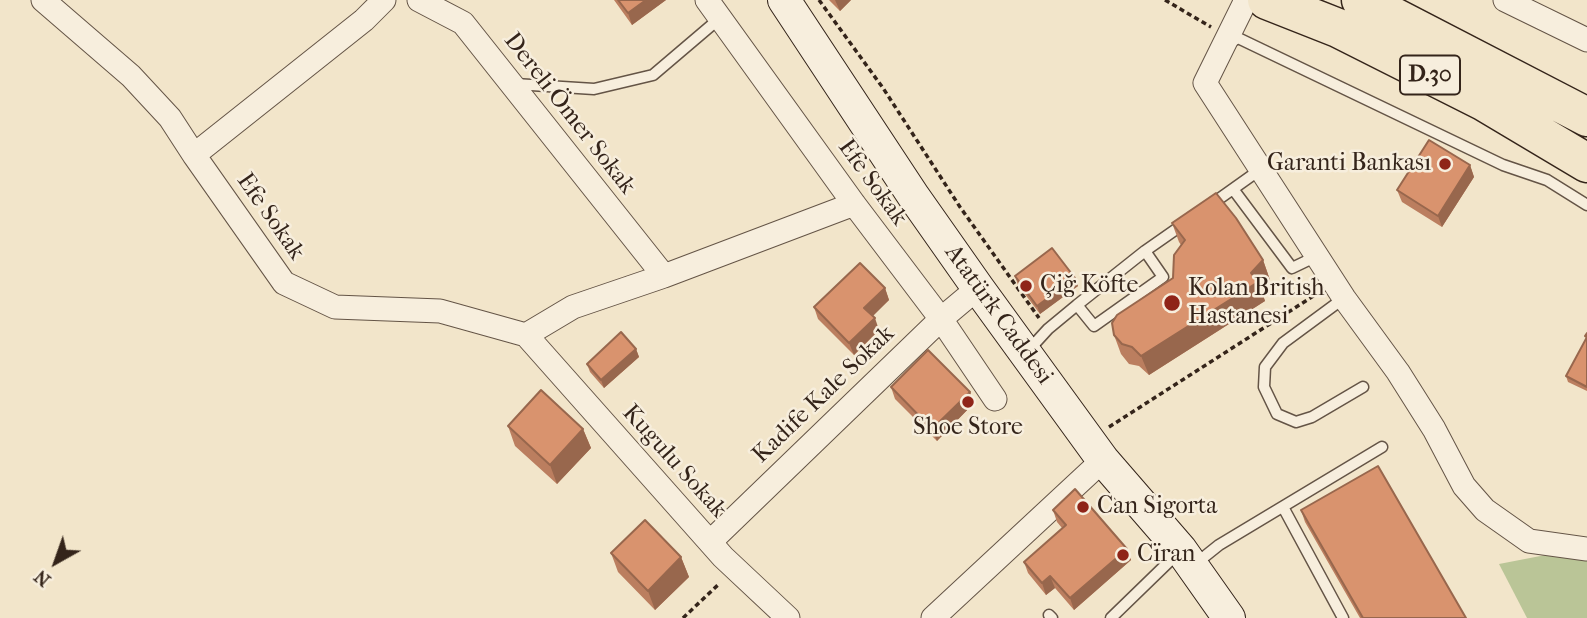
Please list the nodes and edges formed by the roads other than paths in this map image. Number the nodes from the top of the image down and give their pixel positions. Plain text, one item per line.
1 (43, 0) edge
2 (384, 0) edge
3 (419, 0) edge
4 (784, 0) edge
5 (1246, 0) edge
6 (1267, 0) edge
7 (1363, 0) edge
8 (1505, 0) edge
9 (713, 9) edge
10 (1587, 40) edge
11 (1226, 41) junction
12 (511, 84) junction
13 (1587, 117) edge
14 (194, 155) junction
15 (1587, 163) edge
16 (1261, 169) junction
17 (1233, 189) junction
18 (854, 204) junction
19 (1587, 205) edge
20 (1200, 212) edge
21 (1189, 220) edge
22 (1145, 251) junction
23 (1317, 256) junction
24 (664, 276) junction
25 (978, 288) junction
26 (1339, 290) junction
27 (1077, 305) junction
28 (941, 319) junction
29 (526, 335) junction
30 (1025, 354) junction
31 (1363, 387) dead end
32 (995, 399) dead end
33 (1382, 447) dead end
34 (1096, 450) junction
35 (1283, 507) junction
36 (710, 542) junction
37 (1587, 550) edge
38 (1187, 558) junction
39 (788, 618) edge
40 (933, 618) edge
41 (1111, 618) edge
42 (1229, 618) edge
43 (1343, 618) edge

1 - 14 street, Efe Sokak
2 - 14 street
3 - 12 street, Dereli Ömer Sokak
4 - 25 main road, Atatürk Caddesi
5 - 11 street
6 - 15 highway, D.30
7 - 13 highway, D.30
8 - 10 street
9 - 12 lane
9 - 18 street, Efe Sokak
11 - 16 street
11 - 19 lane
12 - 24 street, Dereli Ömer Sokak
14 - 29 street, Efe Sokak
16 - 17 lane
16 - 23 street
17 - 20 lane
17 - 23 lane
18 - 24 street
18 - 28 street, Efe Sokak
21 - 22 lane
22 - 27 lane
22 - 27 lane
23 - 26 street
24 - 29 street
25 - 28 street, Kadife Kale Sokak
25 - 30 main road, Atatürk Caddesi
26 - 31 lane
26 - 37 street
27 - 30 lane
28 - 32 street, Efe Sokak
28 - 36 street, Kadife Kale Sokak
29 - 36 street, Kugulu Sokak
30 - 34 main road, Atatürk Caddesi
33 - 35 lane
34 - 38 main road, Atatürk Caddesi
34 - 40 street
35 - 38 lane
35 - 43 lane
36 - 39 street, Kugulu Sokak
38 - 41 lane
38 - 42 main road, Atatürk Caddesi

